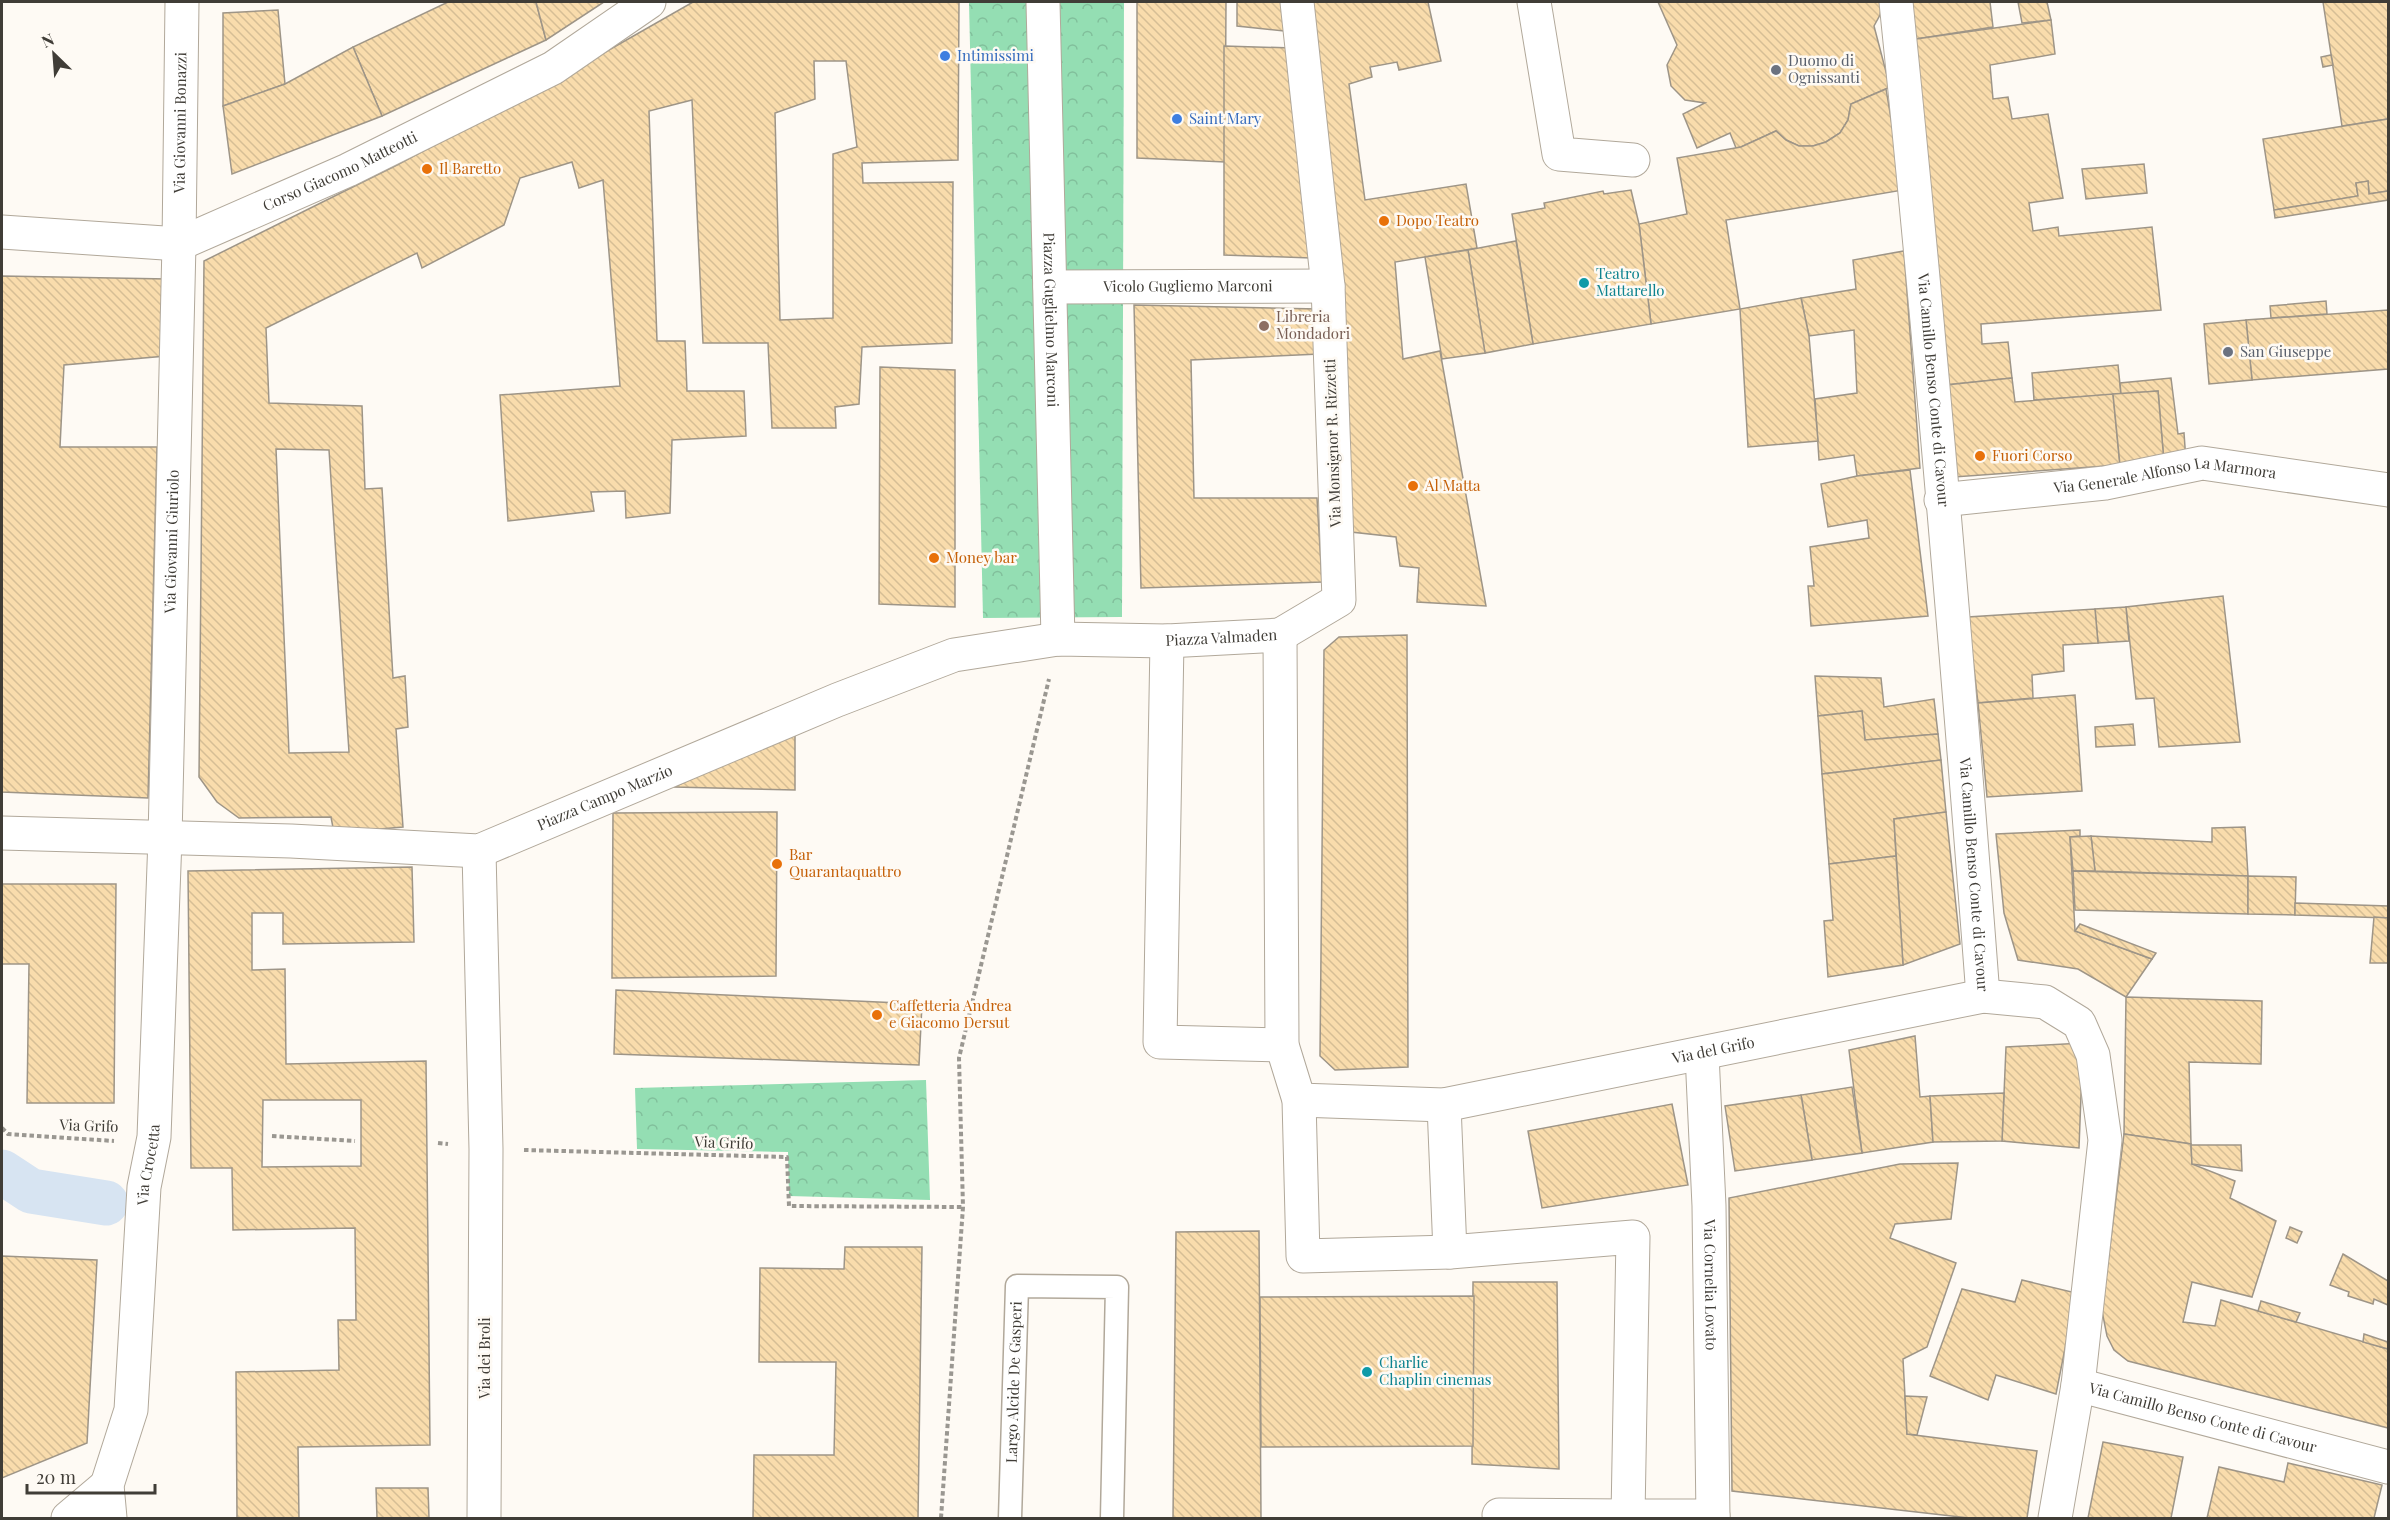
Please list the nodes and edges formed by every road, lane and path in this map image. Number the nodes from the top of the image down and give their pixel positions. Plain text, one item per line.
1 (182, 2) edge
2 (649, 2) edge
3 (1043, 2) edge
4 (1297, 2) edge
5 (1534, 2) edge
6 (1896, 2) edge
7 (1633, 160) dead end
8 (2, 232) edge
9 (179, 244) junction
10 (1328, 286) junction
11 (1050, 287) junction
12 (2388, 490) edge
13 (1941, 500) junction
14 (1280, 635) junction
15 (1058, 639) junction
16 (1167, 641) junction
17 (2, 833) edge
18 (165, 838) junction
19 (479, 851) junction
20 (1983, 996) junction
21 (1282, 1046) junction
22 (1702, 1054) junction
23 (1299, 1100) junction
24 (1444, 1105) junction
25 (2, 1128) edge
26 (272, 1136) dead end
27 (154, 1137) junction
28 (355, 1142) dead end
29 (438, 1143) dead end
30 (486, 1149) junction
31 (963, 1207) junction
32 (1450, 1252) junction
33 (2078, 1385) junction
34 (2388, 1467) edge
35 (107, 1485) junction
36 (1499, 1515) dead end
37 (1628, 1516) junction
38 (1713, 1517) edge
39 (68, 1518) edge
40 (110, 1518) edge
41 (484, 1518) edge
42 (941, 1518) edge
43 (1010, 1518) edge
44 (1112, 1518) edge
45 (2055, 1518) edge

1 - 9 street, Via Giovanni Bonazzi
2 - 9 street, Corso Giacomo Matteotti
3 - 11 street, Piazza Guglielmo Marconi
4 - 10 street, Via Monsignor R. Rizzetti
5 - 7 street
6 - 13 street, Via Camillo Benso Conte di Cavour
8 - 9 street, Corso Giacomo Matteotti
9 - 18 street, Via Giovanni Giuriolo
10 - 11 street, Vicolo Gugliemo Marconi
10 - 14 street, Via Monsignor R. Rizzetti
11 - 15 street, Piazza Guglielmo Marconi
12 - 13 street, Via Generale Alfonso La Marmora
13 - 20 street, Via Camillo Benso Conte di Cavour
14 - 16 street, Piazza Valmaden
14 - 21 street, Piazza Valmaden
15 - 16 street, Piazza Campo Marzio
15 - 19 street, Piazza Campo Marzio
15 - 31 path
16 - 21 street, Piazza Valmaden
17 - 18 street
18 - 19 street
18 - 27 street, Via Crocetta
19 - 30 street
20 - 22 street, Via del Grifo
20 - 33 street, Via Camillo Benso Conte di Cavour
21 - 23 street, Piazza Valmaden
22 - 24 street, Via del Grifo
22 - 38 street, Via Cornelia Lovato
23 - 24 street, Via del Grifo
23 - 32 street
24 - 32 street
25 - 27 path, Via Grifo
26 - 28 path
27 - 35 street, Via Crocetta
29 - 30 path, Via Grifo
30 - 31 path, Via Grifo
30 - 41 street, Via dei Broli
31 - 42 path
32 - 37 street
33 - 34 street, Via Camillo Benso Conte di Cavour
33 - 45 street
35 - 39 street
35 - 40 street, Via Crocetta
36 - 37 street, Via Cornelia Lovato
37 - 38 street, Via Cornelia Lovato
43 - 44 lane, Largo Alcide De Gasperi

